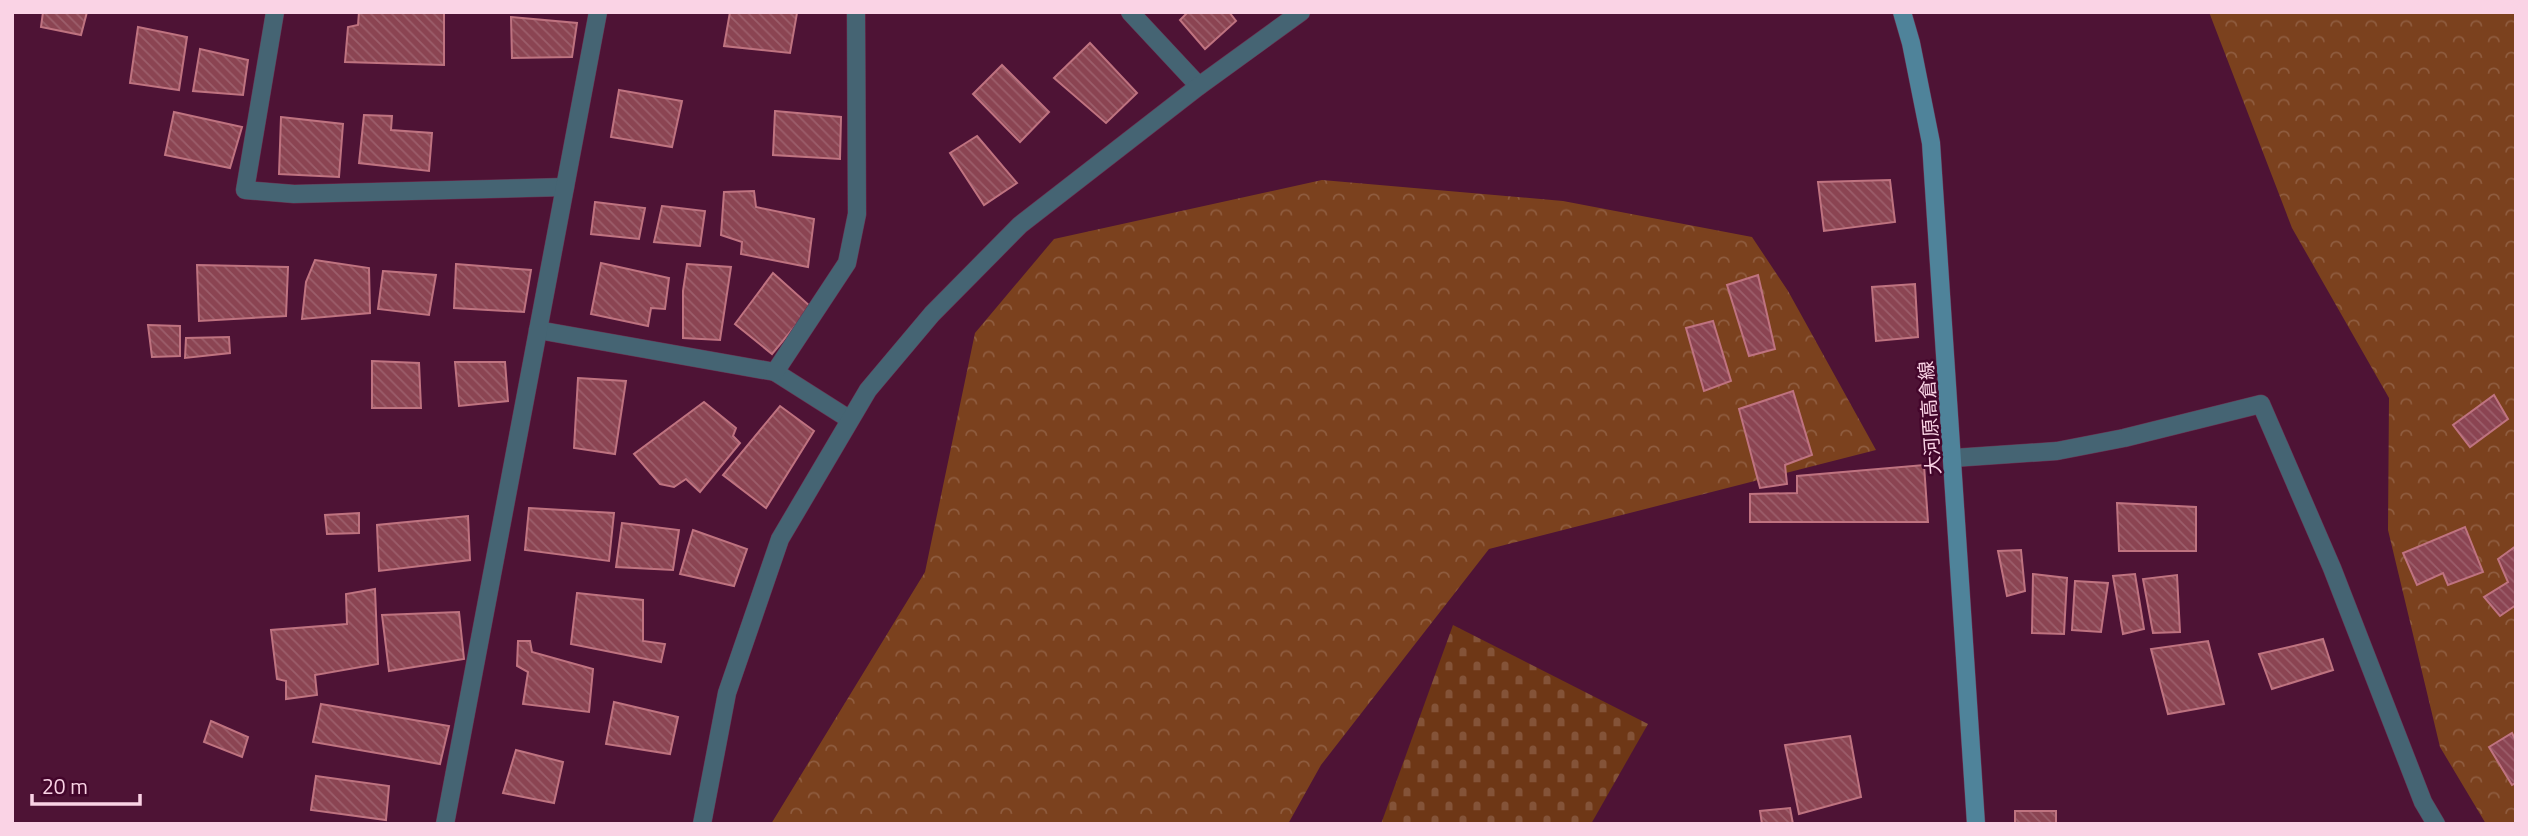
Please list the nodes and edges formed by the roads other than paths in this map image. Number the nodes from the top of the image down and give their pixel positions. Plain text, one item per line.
1 (275, 12) edge
2 (598, 12) edge
3 (856, 12) edge
4 (1130, 12) edge
5 (1301, 12) edge
6 (1902, 12) edge
7 (1199, 86) junction
8 (565, 187) junction
9 (538, 330) junction
10 (775, 372) junction
11 (849, 419) junction
12 (1953, 458) junction
13 (445, 824) edge
14 (702, 824) edge
15 (1976, 824) edge
16 (2437, 824) edge

1 - 8 street
2 - 8 street
3 - 10 street
4 - 7 street
5 - 7 street
6 - 12 main road, 大河原高倉線
7 - 11 street
8 - 9 street
9 - 10 street
9 - 13 street
10 - 11 street
11 - 14 street
12 - 15 main road, 大河原高倉線
12 - 16 street

